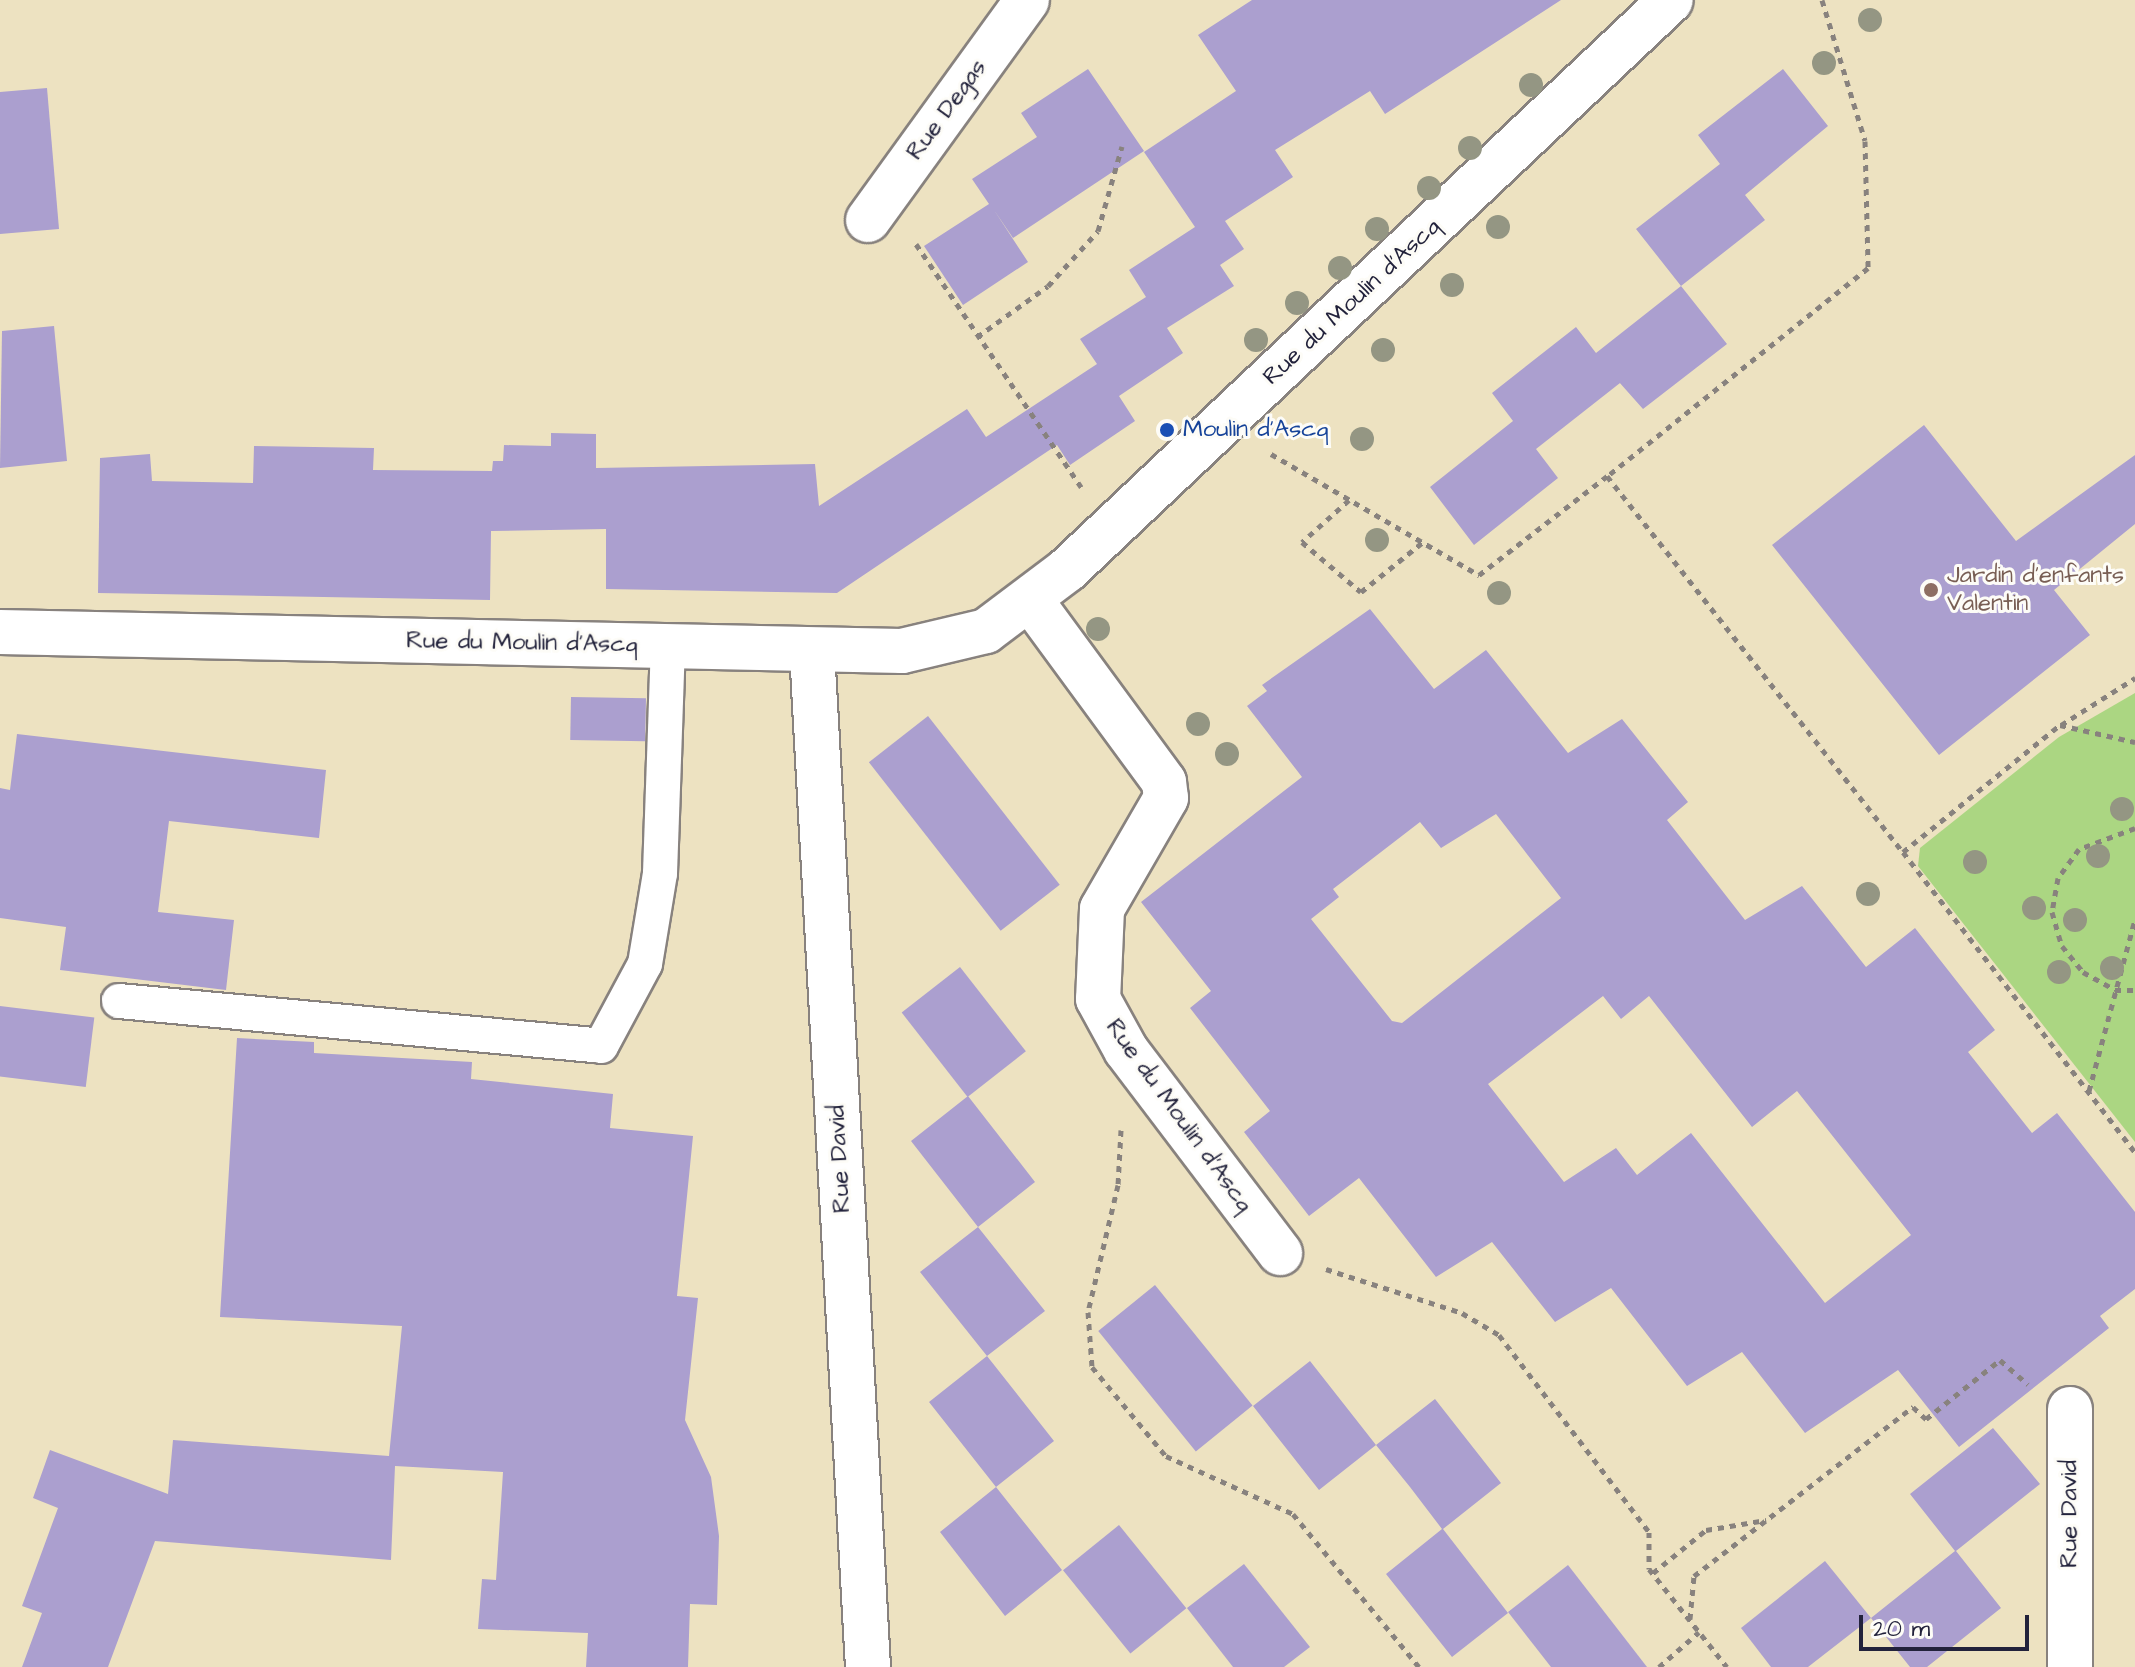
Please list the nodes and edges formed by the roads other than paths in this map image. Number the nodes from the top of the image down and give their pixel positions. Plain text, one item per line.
1 (1027, 0) edge
2 (1671, 0) edge
3 (876, 208) road end
4 (1032, 602) junction
5 (0, 632) edge
6 (668, 646) junction
7 (812, 650) junction
8 (119, 1001) dead end
9 (1280, 1253) road end
10 (2070, 1409) road end
11 (868, 1667) edge
12 (2070, 1667) edge

1 - 3 street, Rue Degas
2 - 4 street, Rue du Moulin d'Ascq
4 - 7 street, Rue du Moulin d'Ascq
4 - 9 street, Rue du Moulin d'Ascq
5 - 6 street, Rue du Moulin d'Ascq
6 - 7 street, Rue du Moulin d'Ascq
6 - 8 lane
7 - 11 street, Rue David
10 - 12 street, Rue David

